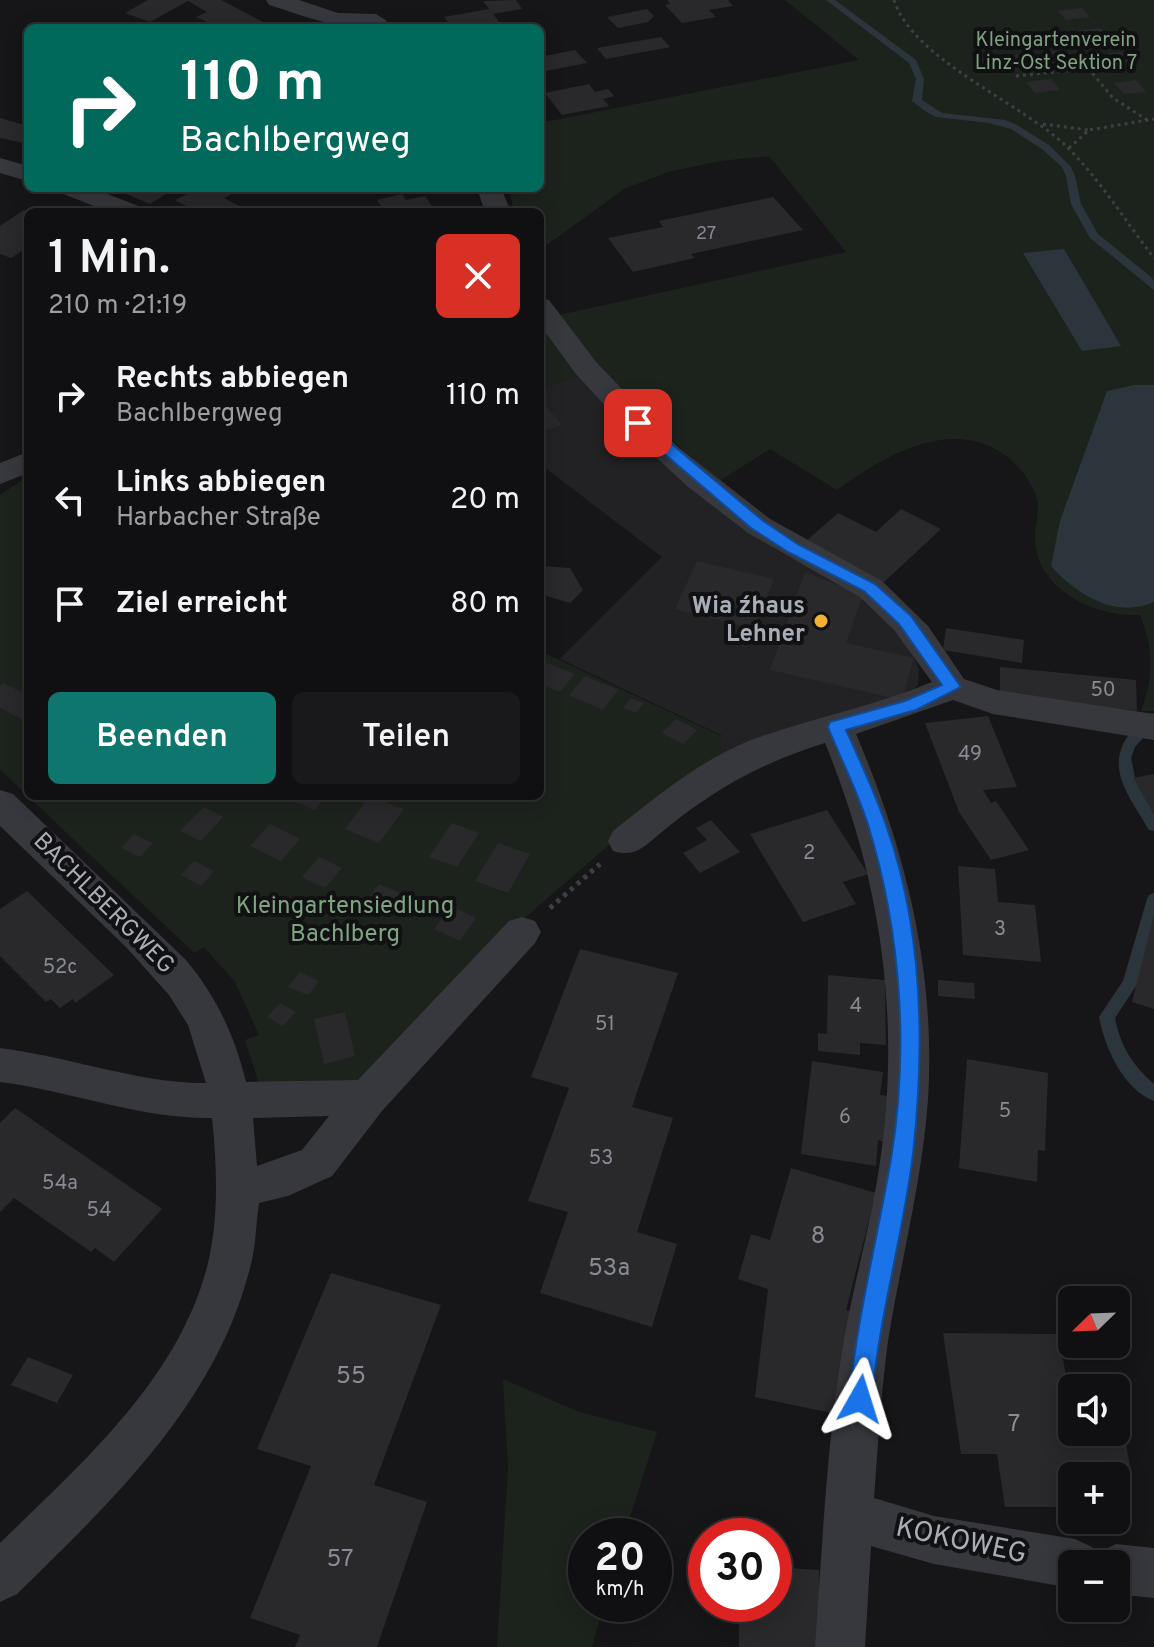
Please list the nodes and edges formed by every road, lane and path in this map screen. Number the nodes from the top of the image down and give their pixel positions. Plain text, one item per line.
1 (277, 0) edge
2 (366, 0) edge
3 (894, 0) edge
4 (378, 24) edge
5 (1016, 76) dead end
6 (1152, 120) edge
7 (1041, 123) junction
8 (1089, 130) junction
9 (1069, 148) junction
10 (0, 165) edge
11 (24, 173) edge
12 (80, 192) edge
13 (122, 208) edge
14 (1154, 258) edge
15 (544, 311) edge
16 (24, 463) edge
17 (0, 475) edge
18 (952, 687) junction
19 (836, 727) junction
20 (1151, 727) edge
21 (0, 804) edge
22 (626, 841) joint
23 (522, 932) joint
24 (0, 1065) edge
25 (368, 1098) junction
26 (230, 1100) junction
27 (240, 1189) junction
28 (849, 1515) junction
29 (1058, 1561) edge
30 (1130, 1570) edge
31 (1154, 1573) edge
32 (0, 1577) edge
33 (840, 1647) edge

1 - 4 street
2 - 4 street
3 - 7 path
5 - 6 path
6 - 8 path
7 - 8 path
7 - 9 path
8 - 9 path
9 - 14 path
10 - 11 street
12 - 13 street
15 - 18 street
16 - 17 street
18 - 19 street
18 - 20 street
19 - 22 street
19 - 28 street
21 - 26 street, BACHLBERGWEG
22 - 23 path
23 - 25 street
24 - 26 street
25 - 26 street
25 - 27 street
26 - 27 street, BACHLBERGWEG
27 - 32 street, BACHLBERGWEG
28 - 29 street, KOKOWEG
28 - 33 street
30 - 31 street

